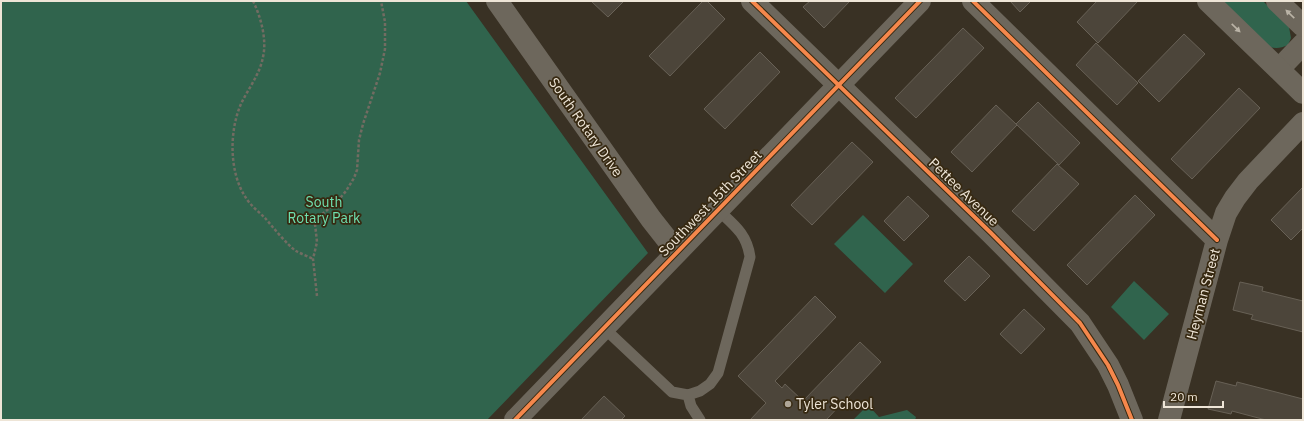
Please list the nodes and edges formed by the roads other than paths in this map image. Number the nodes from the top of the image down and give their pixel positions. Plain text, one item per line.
1 (497, 1) edge
2 (752, 1) edge
3 (920, 1) edge
4 (973, 1) edge
5 (1208, 1) edge
6 (1277, 1) edge
7 (1303, 26) edge
8 (1303, 44) edge
9 (1279, 69) junction
10 (839, 85) junction
11 (1303, 93) edge
12 (1303, 123) edge
13 (718, 210) junction
14 (1217, 240) junction
15 (677, 252) junction
16 (604, 328) junction
17 (688, 395) junction
18 (514, 420) edge
19 (700, 420) edge
20 (1132, 420) edge
21 (1169, 420) edge

1 - 15 street, South Rotary Drive
2 - 10 street, Pettee Avenue
3 - 10 street, Southwest 15th Street
4 - 14 street
5 -> 9 street
7 -> 6 street
8 - 9 street
9 - 11 street
10 - 13 street, Southwest 15th Street
10 - 20 street, Pettee Avenue
12 - 14 street, Heyman Street
13 - 15 street, Southwest 15th Street
13 - 17 lane
14 - 21 street, Heyman Street
15 - 16 street, Southwest 15th Street
16 - 17 lane
16 - 18 street, Southwest 15th Street
17 - 19 lane

